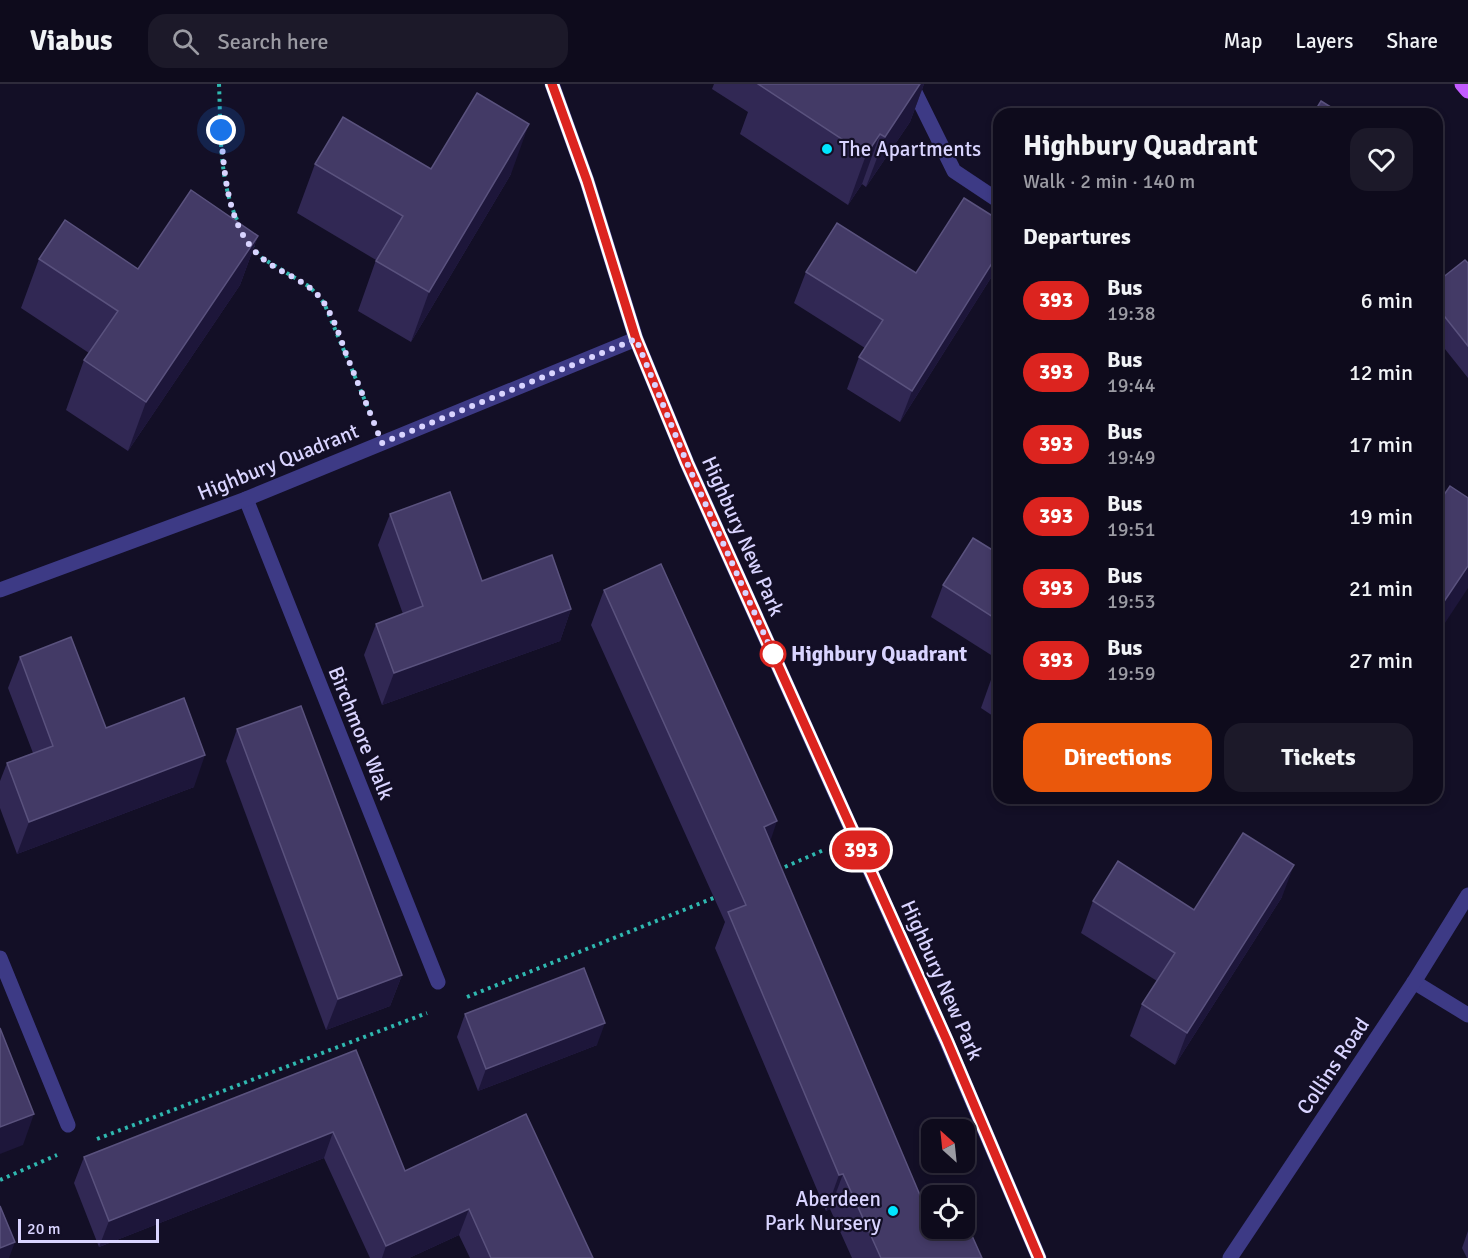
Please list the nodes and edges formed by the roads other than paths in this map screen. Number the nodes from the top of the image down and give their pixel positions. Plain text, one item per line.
1 (552, 84) edge
2 (910, 84) edge
3 (1462, 84) edge
4 (1468, 91) edge
5 (993, 197) edge
6 (636, 339) junction
7 (246, 499) junction
8 (1443, 500) edge
9 (1468, 517) edge
10 (0, 590) edge
11 (1468, 895) edge
12 (0, 958) edge
13 (438, 982) dead end
14 (1414, 982) junction
15 (1468, 1015) edge
16 (68, 1125) dead end
17 (1039, 1258) edge
18 (1230, 1258) edge

1 - 6 street, Highbury New Park
2 - 5 street
3 - 4 main road
6 - 7 street, Highbury Quadrant
6 - 17 street, Highbury New Park
7 - 10 street, Highbury Quadrant
7 - 13 street, Birchmore Walk
8 - 9 street
11 - 14 street, Collins Road
12 - 16 street
14 - 15 street
14 - 18 street, Collins Road

